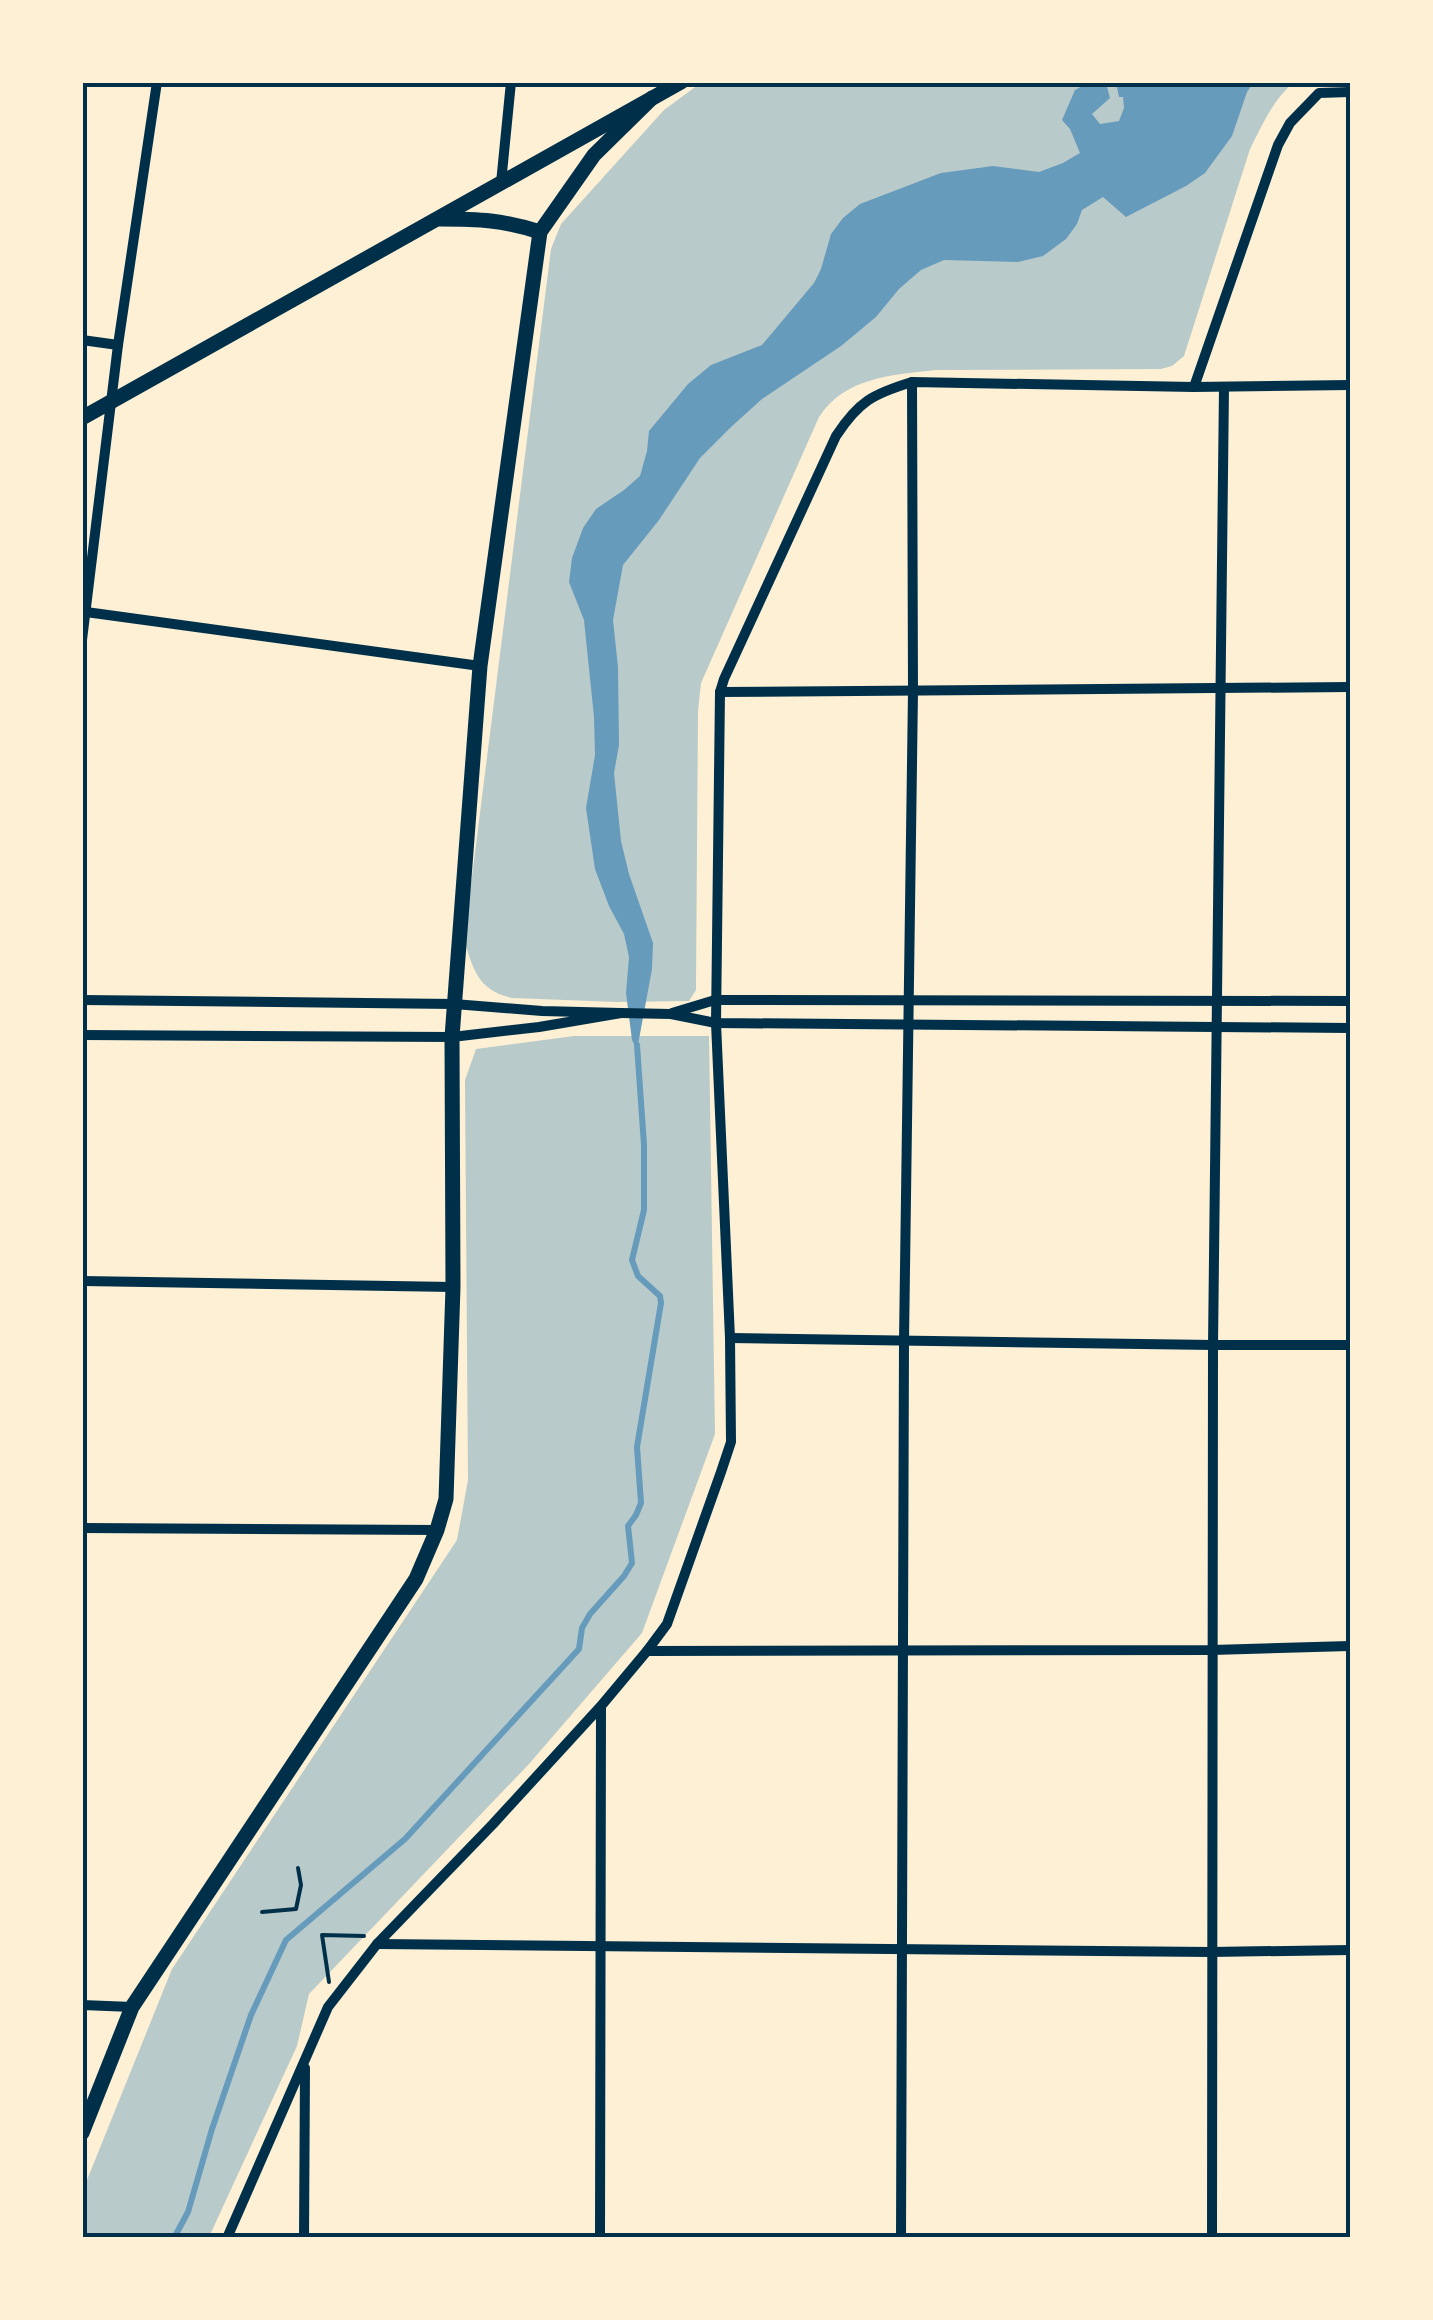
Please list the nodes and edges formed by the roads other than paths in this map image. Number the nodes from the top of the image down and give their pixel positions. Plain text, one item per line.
1 (156, 82) edge
2 (511, 82) edge
3 (681, 82) edge
4 (1350, 92) edge
5 (652, 98) junction
6 (501, 184) junction
7 (436, 220) junction
8 (540, 232) junction
9 (82, 340) edge
10 (118, 345) junction
11 (912, 382) junction
12 (1350, 385) edge
13 (1194, 387) junction
14 (1224, 387) junction
15 (110, 403) junction
16 (82, 418) edge
17 (86, 612) junction
18 (82, 640) edge
19 (480, 666) junction
20 (1350, 687) edge
21 (1220, 688) junction
22 (720, 692) junction
23 (912, 692) junction
24 (82, 1000) edge
25 (716, 1000) junction
26 (909, 1000) junction
27 (1216, 1001) junction
28 (1350, 1001) edge
29 (454, 1004) junction
30 (621, 1013) junction
31 (671, 1014) junction
32 (716, 1024) junction
33 (910, 1025) junction
34 (1216, 1027) junction
35 (1350, 1028) edge
36 (82, 1035) edge
37 (452, 1037) junction
38 (82, 1281) edge
39 (454, 1286) junction
40 (730, 1338) junction
41 (904, 1340) junction
42 (1213, 1345) junction
43 (1350, 1345) edge
44 (82, 1528) edge
45 (438, 1530) junction
46 (1350, 1646) edge
47 (1212, 1650) junction
48 (903, 1651) junction
49 (647, 1652) junction
50 (601, 1706) junction
51 (380, 1940) junction
52 (601, 1946) junction
53 (902, 1948) junction
54 (1350, 1950) edge
55 (1211, 1952) junction
56 (82, 2006) edge
57 (132, 2008) junction
58 (306, 2062) junction
59 (82, 2133) edge
60 (226, 2238) edge
61 (304, 2238) edge
62 (600, 2238) edge
63 (902, 2238) edge
64 (1212, 2238) edge

1 - 10 street
2 - 6 street
3 - 5 main road
4 - 13 street
5 - 6 main road
5 - 8 main road
6 - 7 main road
7 - 8 main road
7 - 15 main road
8 - 19 main road
9 - 10 street
10 - 15 street
11 - 13 street
11 - 22 street
11 - 23 street
12 - 14 street
13 - 14 street
14 - 21 street
15 - 16 main road
15 - 17 street
17 - 18 street
17 - 19 street
19 - 29 main road
20 - 21 street
21 - 23 street
21 - 27 street
22 - 23 street
22 - 25 street
23 - 26 street
24 - 29 street
25 - 26 street
25 - 31 street
25 - 32 street
26 - 27 street
26 - 33 street
27 - 28 street
27 - 34 street
29 - 30 street
29 - 37 main road
30 - 31 street
30 - 37 street
31 - 32 street
32 - 33 street
32 - 40 street
33 - 34 street
33 - 41 street
34 - 35 street
34 - 42 street
36 - 37 street
37 - 39 main road
38 - 39 street
39 - 45 main road
40 - 41 street
40 - 49 street
41 - 42 street
41 - 48 street
42 - 43 street
42 - 47 street
44 - 45 street
45 - 57 main road
46 - 47 street
47 - 48 street
47 - 55 street
48 - 49 street
48 - 53 street
49 - 50 street
50 - 51 street
50 - 52 street
51 - 52 street
51 - 58 street
52 - 53 street
52 - 62 street
53 - 55 street
53 - 63 street
54 - 55 street
55 - 64 street
56 - 57 street
57 - 59 main road
58 - 60 street
58 - 61 street

